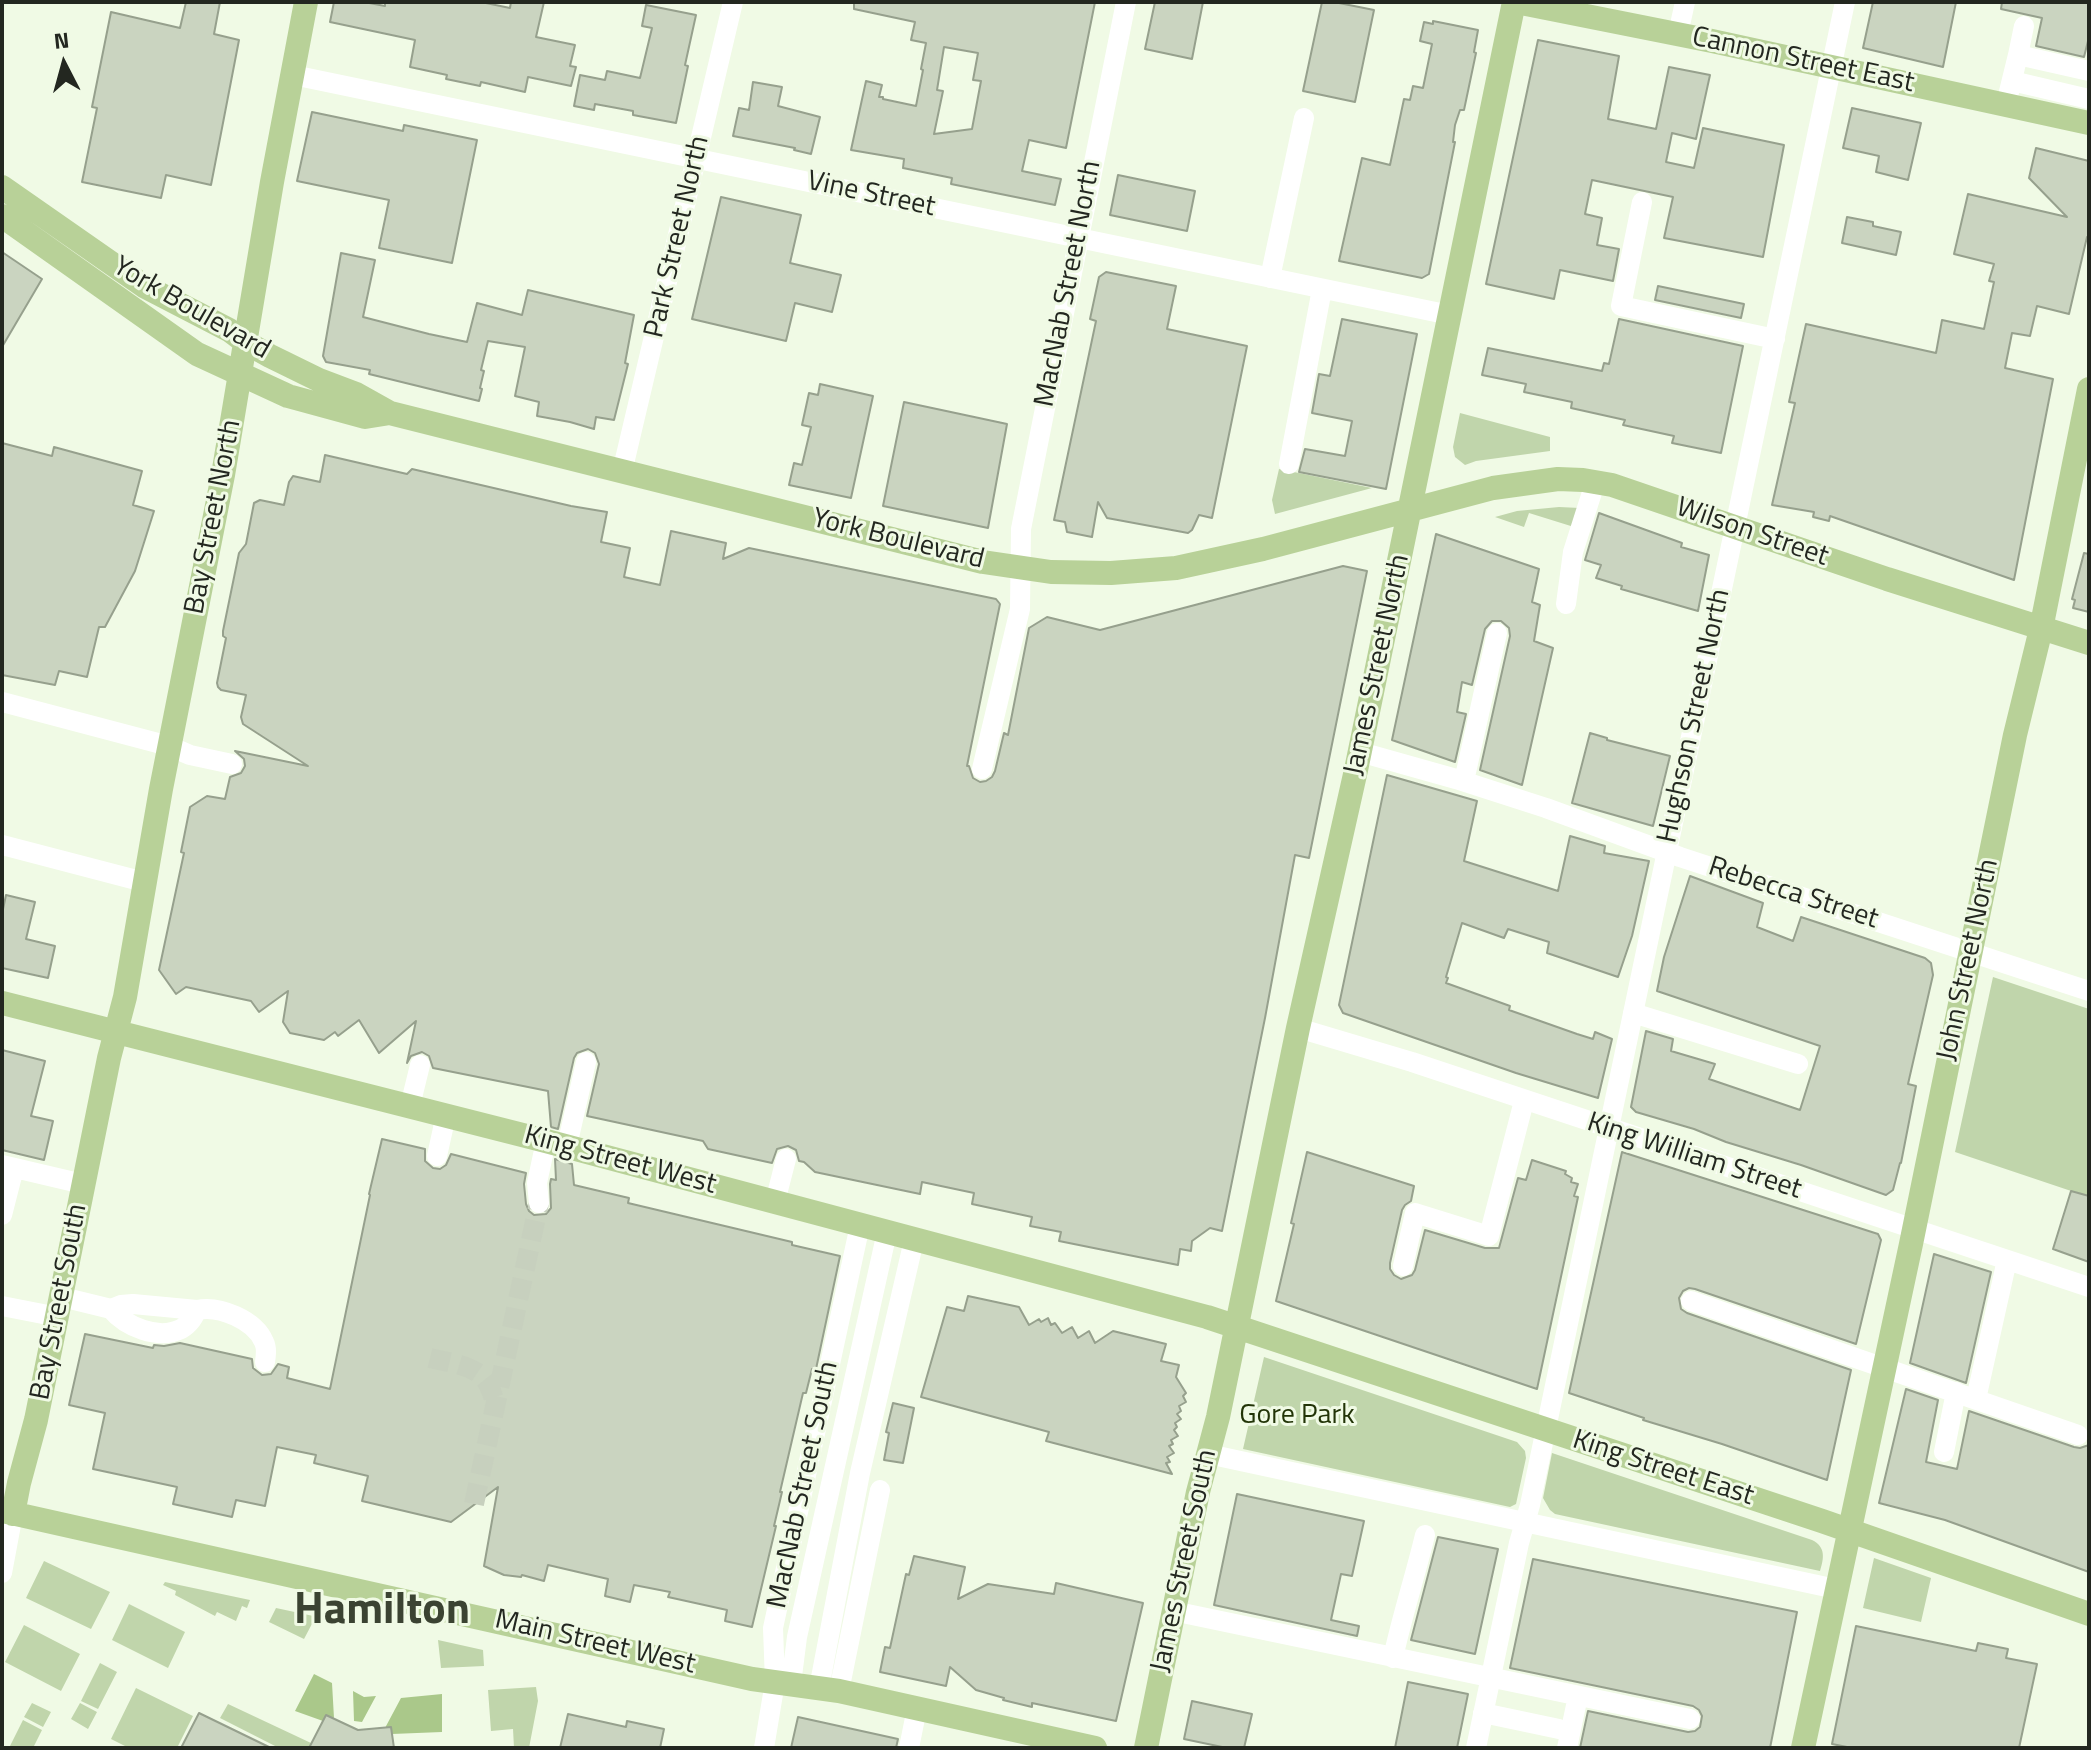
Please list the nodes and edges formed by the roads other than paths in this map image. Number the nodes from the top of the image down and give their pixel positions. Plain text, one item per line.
1 (306, 2) edge
2 (733, 2) edge
3 (1126, 2) edge
4 (1515, 2) edge
5 (1685, 2) edge
6 (1845, 2) edge
7 (2024, 26) dead end
8 (1678, 34) junction
9 (2018, 55) junction
10 (1831, 67) junction
11 (2089, 71) edge
12 (293, 75) junction
13 (2009, 93) junction
14 (2088, 111) edge
15 (1304, 118) dead end
16 (696, 159) junction
17 (2, 187) edge
18 (1642, 202) dead end
19 (2, 216) edge
20 (1078, 238) junction
21 (1270, 278) junction
22 (1322, 289) junction
23 (1450, 315) junction
24 (1775, 339) junction
25 (245, 342) junction
26 (239, 374) junction
27 (2089, 389) edge
28 (390, 413) junction
29 (1289, 464) dead end
30 (622, 472) junction
31 (1595, 483) junction
32 (1410, 511) junction
33 (1735, 527) junction
34 (1021, 568) junction
35 (1566, 604) dead end
36 (2041, 629) junction
37 (1497, 633) dead end
38 (2089, 643) edge
39 (2, 702) edge
40 (169, 746) junction
41 (1360, 752) junction
42 (232, 764) dead end
43 (982, 769) dead end
44 (1464, 781) junction
45 (2, 845) edge
46 (1667, 851) junction
47 (144, 882) junction
48 (1970, 953) junction
49 (2089, 991) edge
50 (2, 1003) edge
51 (1633, 1013) junction
52 (1298, 1028) junction
53 (116, 1031) junction
54 (586, 1062) dead end
55 (1798, 1064) dead end
56 (420, 1065) dead end
57 (1524, 1101) junction
58 (410, 1106) junction
59 (446, 1115) junction
60 (1609, 1128) junction
61 (556, 1144) junction
62 (437, 1156) dead end
63 (786, 1159) dead end
64 (8, 1166) edge
65 (83, 1184) junction
66 (775, 1202) junction
67 (539, 1203) tunnel mouth
68 (2, 1215) edge
69 (860, 1225) junction
70 (1913, 1230) junction
71 (887, 1232) junction
72 (914, 1240) junction
73 (2007, 1260) junction
74 (1403, 1266) dead end
75 (2089, 1287) edge
76 (1691, 1301) dead end
77 (2, 1306) edge
78 (60, 1307) junction
79 (1237, 1327) junction
80 (265, 1362) dead end
81 (1884, 1367) junction
82 (1956, 1392) junction
83 (1976, 1399) junction
84 (1546, 1431) junction
85 (2078, 1435) dead end
86 (1944, 1452) dead end
87 (1208, 1454) junction
88 (880, 1490) dead end
89 (8, 1512) edge
90 (1525, 1522) junction
91 (1849, 1530) junction
92 (1425, 1535) dead end
93 (2, 1573) edge
94 (1836, 1589) junction
95 (1173, 1611) junction
96 (2089, 1614) edge
97 (1393, 1658) junction
98 (1490, 1678) junction
99 (783, 1683) junction
100 (829, 1690) junction
101 (1578, 1696) junction
102 (917, 1708) junction
103 (1483, 1713) junction
104 (1690, 1719) dead end
105 (1563, 1739) edge
106 (764, 1748) edge
107 (909, 1748) edge
108 (1095, 1748) edge
109 (1146, 1748) edge
110 (1476, 1748) edge
111 (1803, 1748) edge

1 - 12 main road, Bay Street North
2 - 16 street, Park Street North
3 - 20 street, MacNab Street North
4 - 8 main road, Cannon Street East
4 - 23 main road, James Street North
5 - 8 street
6 - 10 street, Hughson Street North
7 - 9 street
8 - 10 main road, Cannon Street East
9 - 11 street
9 - 13 street
10 - 13 main road, Cannon Street East
10 - 24 street, Hughson Street North
12 - 16 street, Vine Street
12 - 25 main road, Bay Street North
13 - 14 main road, Cannon Street East
15 - 21 street
16 - 20 street, Vine Street
16 - 30 street, Park Street North
17 - 25 main road, York Boulevard
18 - 24 street
19 - 26 main road, York Boulevard
20 - 21 street, Vine Street
20 - 34 street, MacNab Street North
21 - 22 street, Vine Street
22 - 23 street, Vine Street
22 - 29 street
23 - 32 main road, James Street North
24 - 33 street, Hughson Street North
25 - 26 main road, Bay Street North
25 - 28 main road, York Boulevard
26 - 28 main road, York Boulevard
26 - 40 main road, Bay Street North
27 - 36 main road, John Street North
28 - 30 main road, York Boulevard
30 - 34 main road, York Boulevard
31 - 32 main road, Wilson Street
31 - 33 main road, Wilson Street
31 - 35 street
32 - 34 main road, York Boulevard
32 - 41 main road, James Street North
33 - 36 main road, Wilson Street
33 - 46 street, Hughson Street North
34 - 43 street, MacNab Street North
36 - 38 main road, Wilson Street
36 - 48 main road, John Street North
37 - 44 street
39 - 40 street
40 - 42 street
40 - 47 main road, Bay Street North
41 - 44 street, Rebecca Street
41 - 52 main road, James Street North
44 - 46 street, Rebecca Street
45 - 47 street
46 - 48 street, Rebecca Street
46 - 51 street, Hughson Street North
47 - 53 main road, Bay Street North
48 - 49 street, Rebecca Street
48 - 70 main road, John Street North
50 - 53 main road, King Street West
51 - 55 street
51 - 60 street, Hughson Street North
52 - 57 street, King William Street
52 - 79 main road, James Street North
53 - 58 main road, King Street West
53 - 65 main road, Bay Street South
54 - 61 street
56 - 58 street
57 - 60 street, King William Street
57 - 74 street
58 - 59 main road, King Street West
59 - 61 main road, King Street West
59 - 62 street
60 - 70 street, King William Street
60 - 84 street, Hughson Street North
61 - 66 main road, King Street West
61 - 67 street
63 - 66 street
64 - 65 street
64 - 68 street
65 - 78 main road, Bay Street South
66 - 69 main road, King Street West
69 - 71 main road, King Street West
69 - 99 street, MacNab Street South
70 - 73 street, King William Street
70 - 81 main road, John Street North
71 - 72 main road, King Street West
71 - 99 street, MacNab Street South
72 - 79 main road, King Street West
72 - 100 street, MacNab Street South
73 - 75 street, King William Street
73 - 83 street
76 - 81 street
77 - 78 street
78 - 80 street
78 - 89 main road, Bay Street South
79 - 84 main road, King Street East
79 - 87 main road, James Street South
81 - 82 street
81 - 91 main road, John Street North
82 - 83 street
82 - 86 street
83 - 85 street
84 - 90 street, Hughson Street North
84 - 91 main road, King Street East
87 - 90 street
87 - 95 main road, James Street South
88 - 100 street
89 - 93 street, Bay Street South
89 - 99 main road, Main Street West
90 - 94 street
90 - 98 street, Hughson Street North
91 - 94 main road, John Street North
91 - 96 main road, King Street East
92 - 97 street
94 - 111 main road, John Street North
95 - 97 street
95 - 109 main road, James Street South
97 - 98 street
98 - 101 street
98 - 103 street, Hughson Street North
99 - 100 main road, Main Street West
99 - 106 street, MacNab Street South
100 - 102 main road, Main Street West
101 - 104 street
101 - 105 street
102 - 107 street
102 - 108 main road, Main Street West
103 - 105 street
103 - 110 street, Hughson Street North

